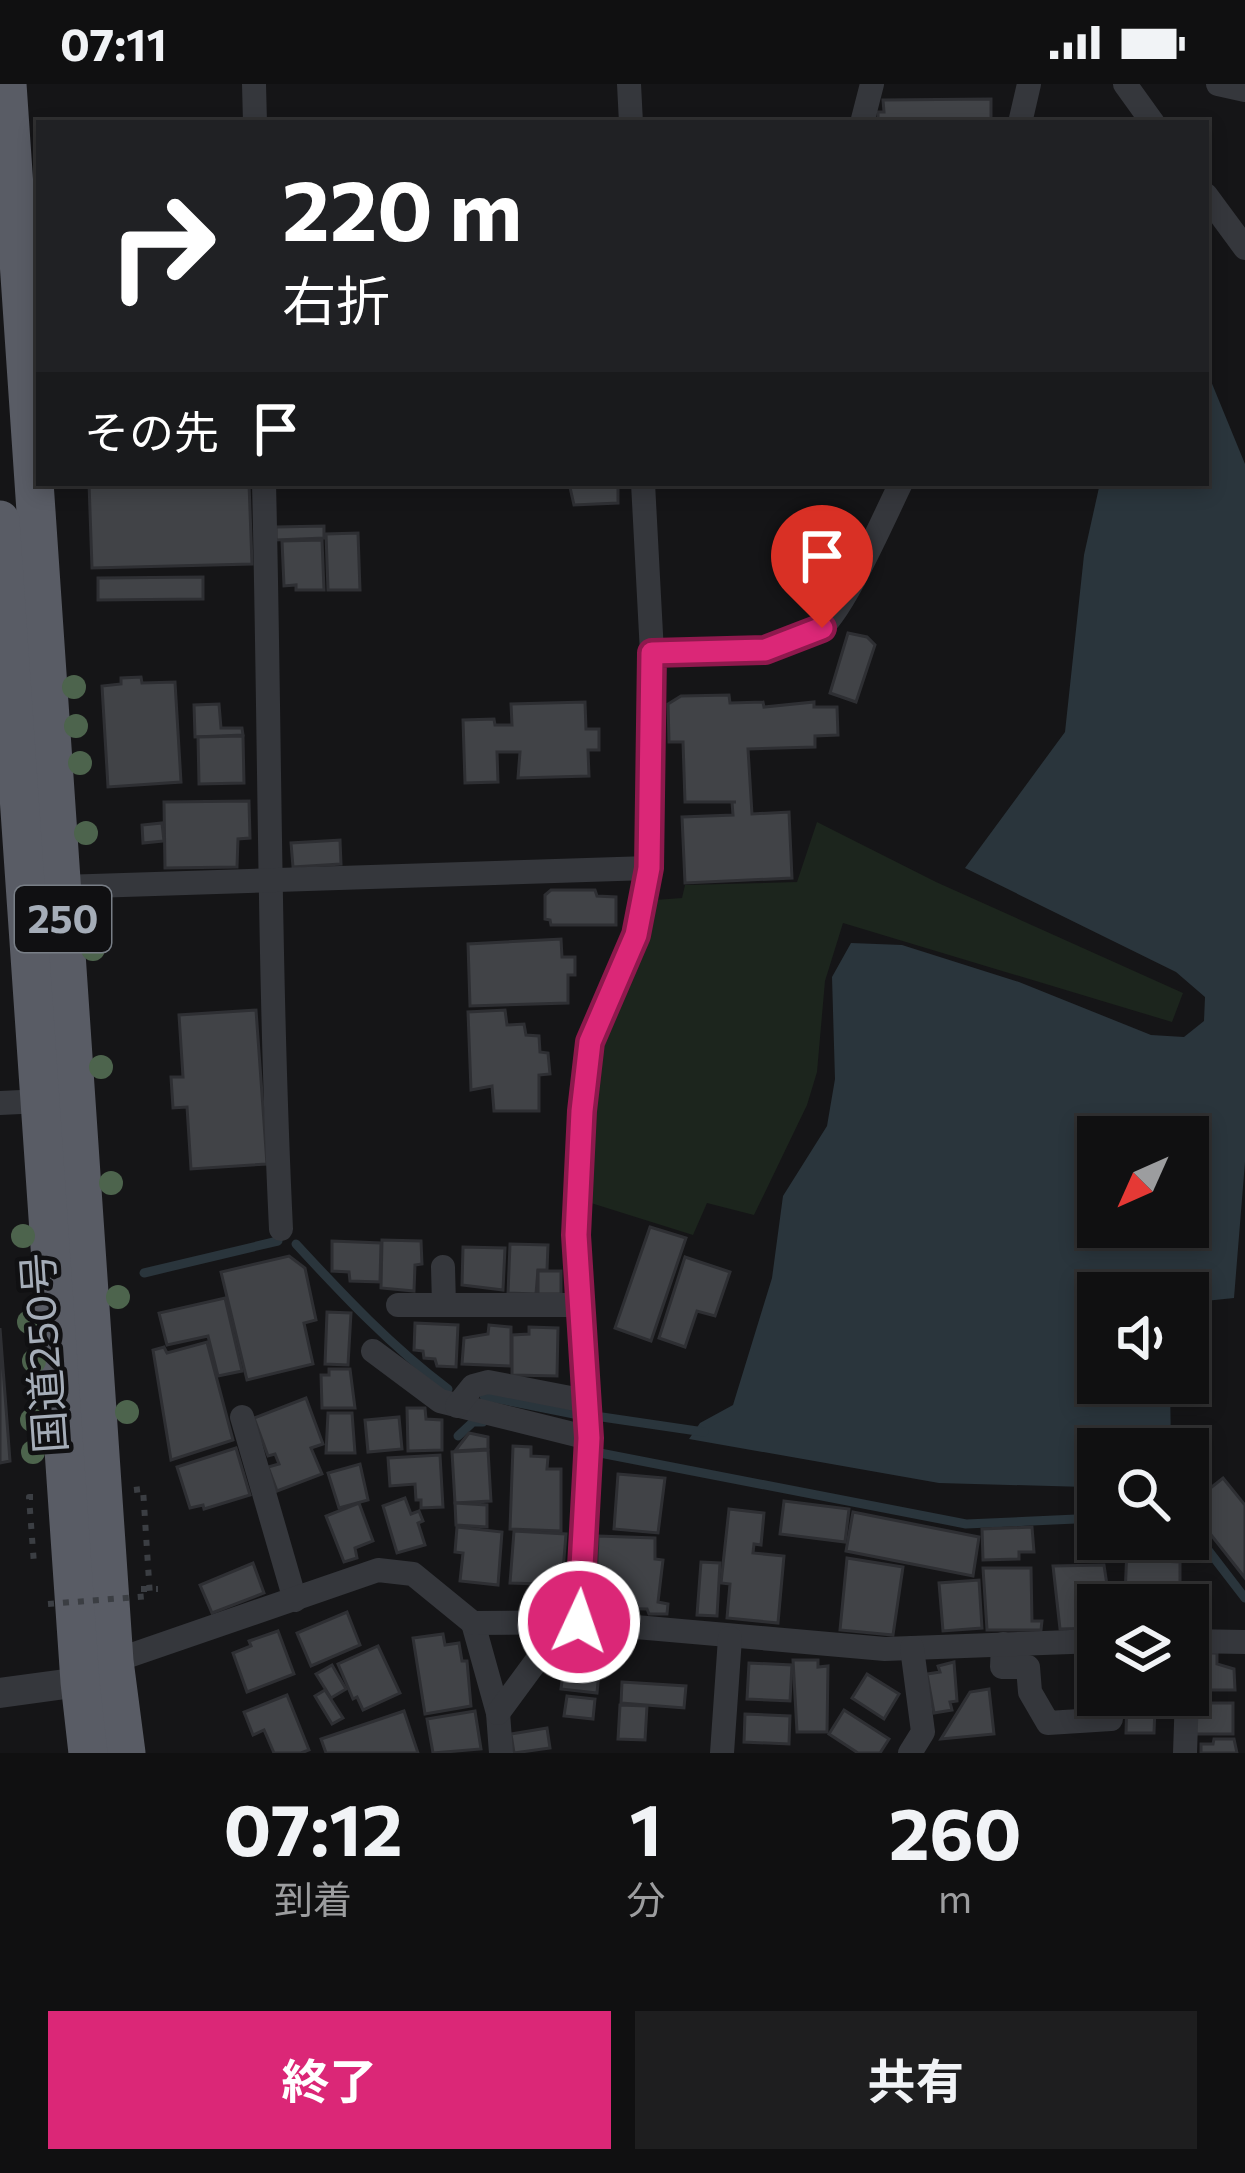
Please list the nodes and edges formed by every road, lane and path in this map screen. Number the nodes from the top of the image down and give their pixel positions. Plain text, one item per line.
1 (7, 84) edge
2 (254, 84) edge
3 (629, 84) edge
4 (872, 84) edge
5 (1029, 84) edge
6 (1125, 84) edge
7 (1218, 84) edge
8 (1245, 89) edge
9 (255, 120) edge
10 (631, 120) edge
11 (863, 120) edge
12 (1021, 120) edge
13 (1152, 120) edge
14 (1209, 199) edge
15 (1245, 248) edge
16 (264, 486) edge
17 (643, 486) edge
18 (900, 486) edge
19 (0, 520) edge
20 (2, 561) edge
21 (652, 653) junction
22 (649, 868) junction
23 (273, 879) junction
24 (61, 887) junction
25 (42, 1101) junction
26 (0, 1102) edge
27 (281, 1229) dead end
28 (442, 1267) dead end
29 (398, 1305) dead end
30 (444, 1305) junction
31 (583, 1305) junction
32 (373, 1352) dead end
33 (401, 1373) junction
34 (381, 1394) dead end
35 (465, 1396) junction
36 (586, 1401) junction
37 (242, 1417) dead end
38 (589, 1438) junction
39 (158, 1588) dead end
40 (139, 1589) dead end
41 (150, 1596) dead end
42 (295, 1600) junction
43 (48, 1604) dead end
44 (572, 1622) junction
45 (473, 1623) junction
46 (730, 1638) junction
47 (1077, 1641) edge
48 (1209, 1641) edge
49 (1245, 1642) edge
50 (1003, 1644) junction
51 (911, 1648) junction
52 (113, 1660) junction
53 (80, 1682) junction
54 (0, 1693) edge
55 (498, 1713) junction
56 (1186, 1716) edge
57 (1111, 1719) dead end
58 (88, 1753) edge
59 (126, 1753) edge
60 (501, 1753) edge
61 (722, 1753) edge
62 (910, 1753) edge
63 (1185, 1753) edge

1 - 24 highway, 国道250号 / 250
2 - 9 street
3 - 10 street
4 - 11 street
5 - 12 street
6 - 13 street
7 - 8 street
14 - 15 street
16 - 23 street
17 - 21 street
18 - 21 street
19 - 20 highway, 国道250号 / 250
20 - 25 highway, 国道250号 / 250
21 - 22 street
22 - 23 street
22 - 31 street
23 - 24 street
23 - 27 street
24 - 52 highway, 国道250号 / 250
25 - 26 street
25 - 53 highway, 国道250号 / 250
28 - 30 street
29 - 30 street
30 - 31 street
31 - 36 street
32 - 33 street
33 - 34 street
33 - 35 street
35 - 36 street
35 - 38 street
36 - 38 street
37 - 42 street
38 - 44 street
39 - 40 path
41 - 43 path, bridge
42 - 45 street
42 - 52 street
44 - 45 street
44 - 46 street
44 - 55 street
45 - 55 street
46 - 51 street
46 - 61 street
47 - 50 street
48 - 49 street
50 - 51 street
50 - 57 street
51 - 62 street
52 - 53 street
52 - 59 highway, 国道250号 / 250
53 - 54 street
53 - 58 highway, 国道250号 / 250
55 - 60 street
56 - 63 street

